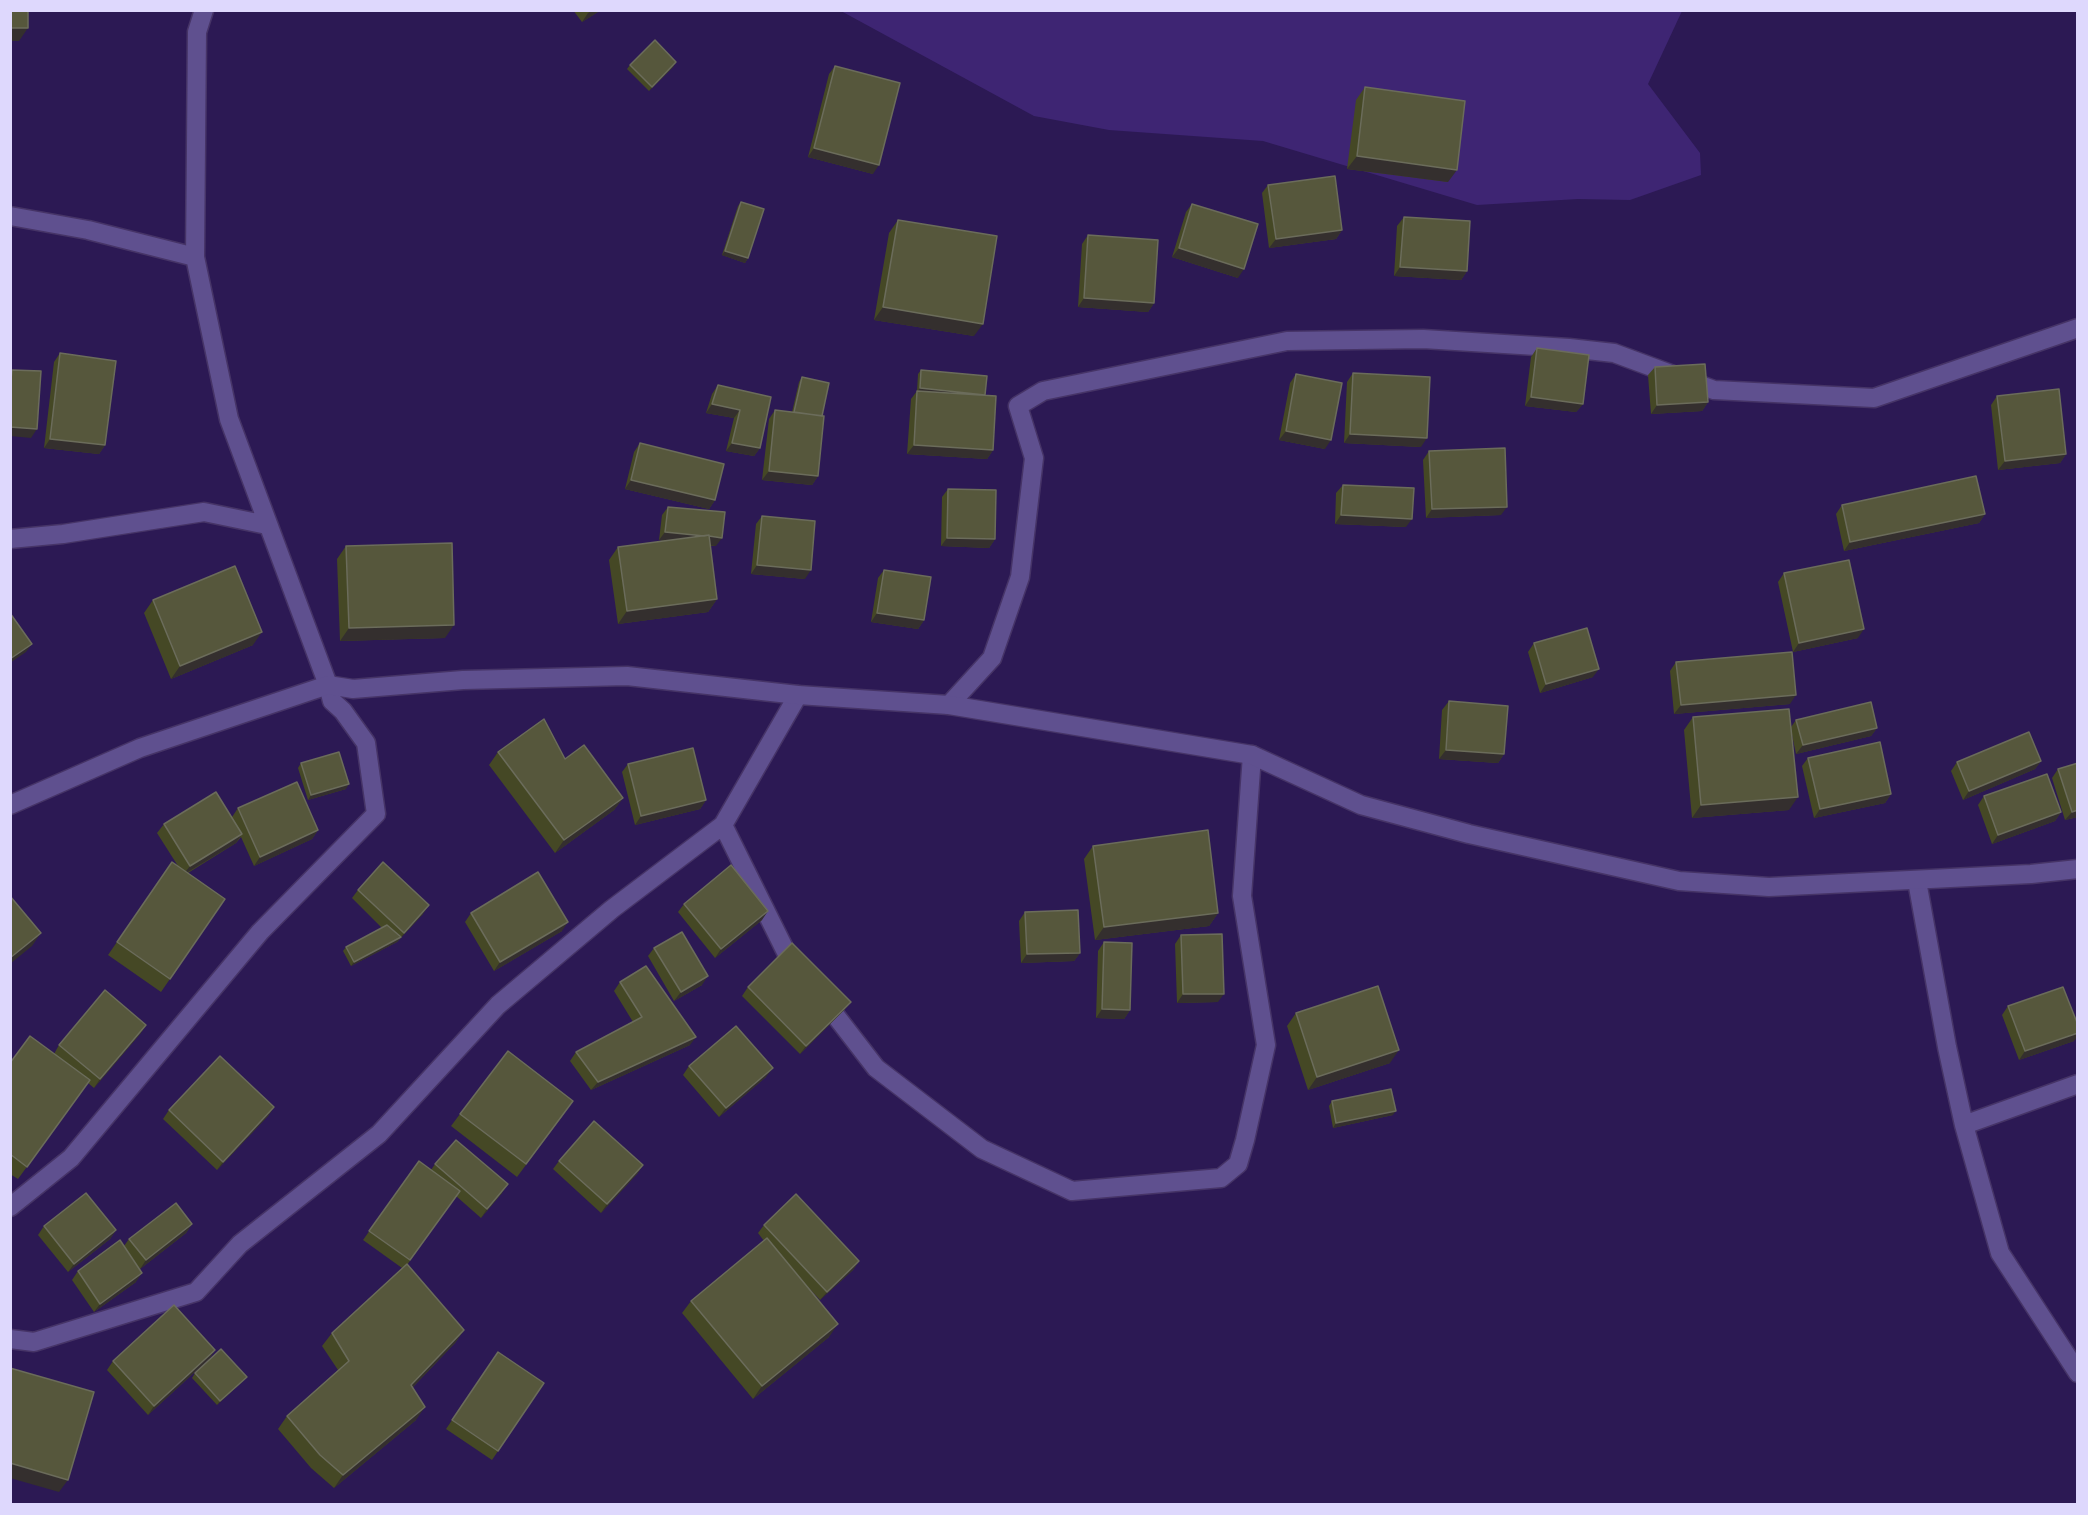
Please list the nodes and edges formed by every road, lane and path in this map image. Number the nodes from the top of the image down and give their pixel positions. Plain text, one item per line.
1 (204, 10) edge
2 (10, 216) edge
3 (195, 257) junction
4 (2078, 328) edge
5 (267, 525) junction
6 (10, 539) edge
7 (328, 685) junction
8 (798, 695) junction
9 (949, 705) junction
10 (1252, 755) junction
11 (10, 805) edge
12 (723, 825) junction
13 (2078, 869) edge
14 (1917, 881) junction
15 (2078, 1084) edge
16 (1964, 1125) junction
17 (10, 1207) edge
18 (10, 1339) edge
19 (2078, 1372) edge

1 - 3 street
2 - 3 street
3 - 5 street
4 - 9 street
5 - 6 street
5 - 7 street
7 - 8 street
7 - 11 street
7 - 17 street
8 - 9 street
8 - 12 street
9 - 10 street
10 - 12 street
10 - 14 street
12 - 18 street
13 - 14 street
14 - 16 street
15 - 16 street
16 - 19 street

